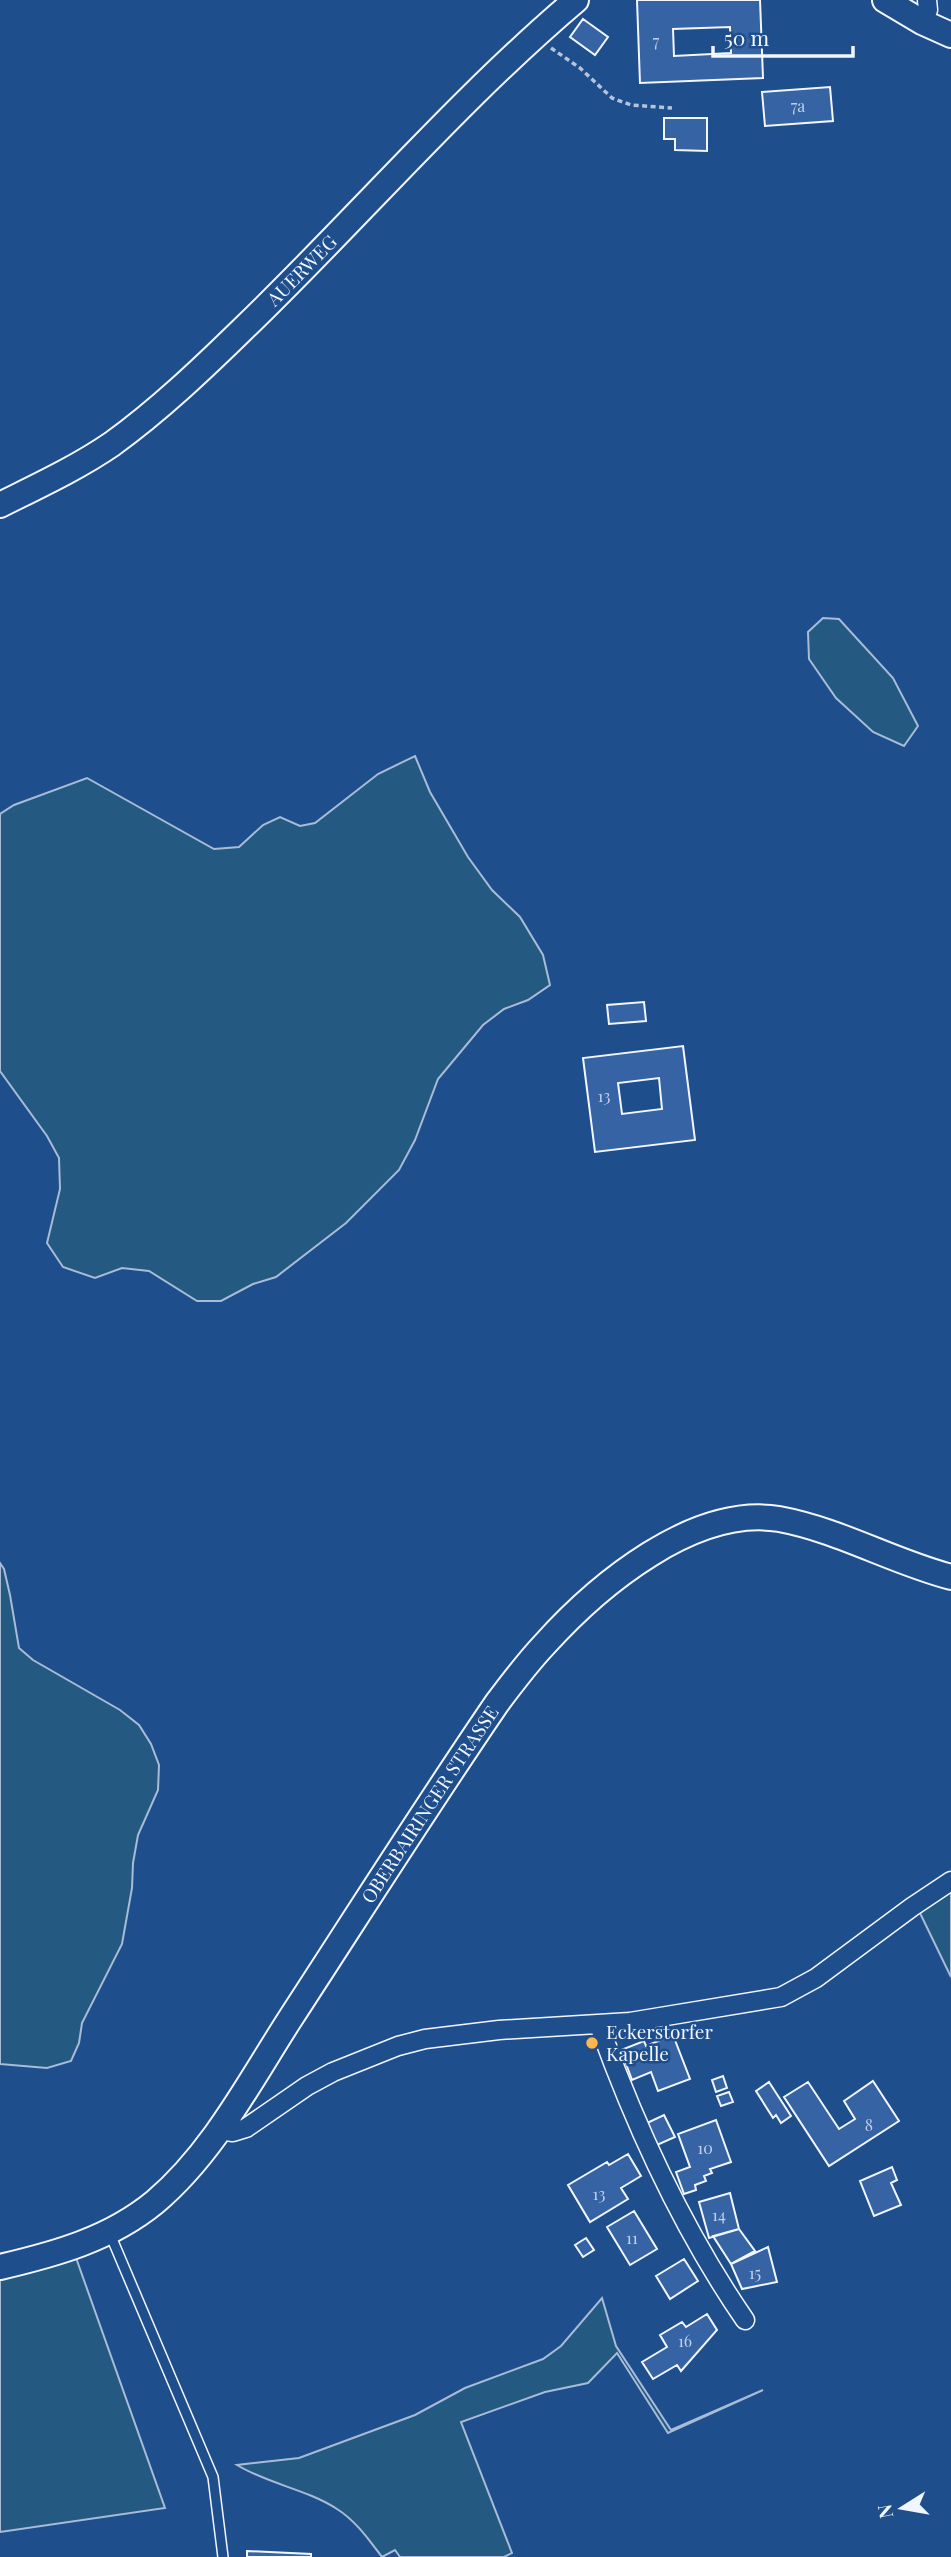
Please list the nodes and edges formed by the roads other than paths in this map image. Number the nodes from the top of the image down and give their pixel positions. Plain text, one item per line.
1 (576, 0) edge
2 (885, 0) edge
3 (925, 11) edge
4 (951, 35) edge
5 (0, 505) edge
6 (951, 1577) edge
7 (951, 1881) edge
8 (599, 2025) junction
9 (219, 2127) junction
10 (110, 2232) junction
11 (0, 2267) edge
12 (745, 2320) dead end
13 (223, 2557) edge

1 - 5 street, AUERWEG
2 - 3 street
3 - 4 street
6 - 9 street, OBERBAIRINGER STRASSE
7 - 8 street
8 - 9 street
8 - 12 street
9 - 10 street, OBERBAIRINGER STRASSE
10 - 11 street, OBERBAIRINGER STRASSE
10 - 13 lane

